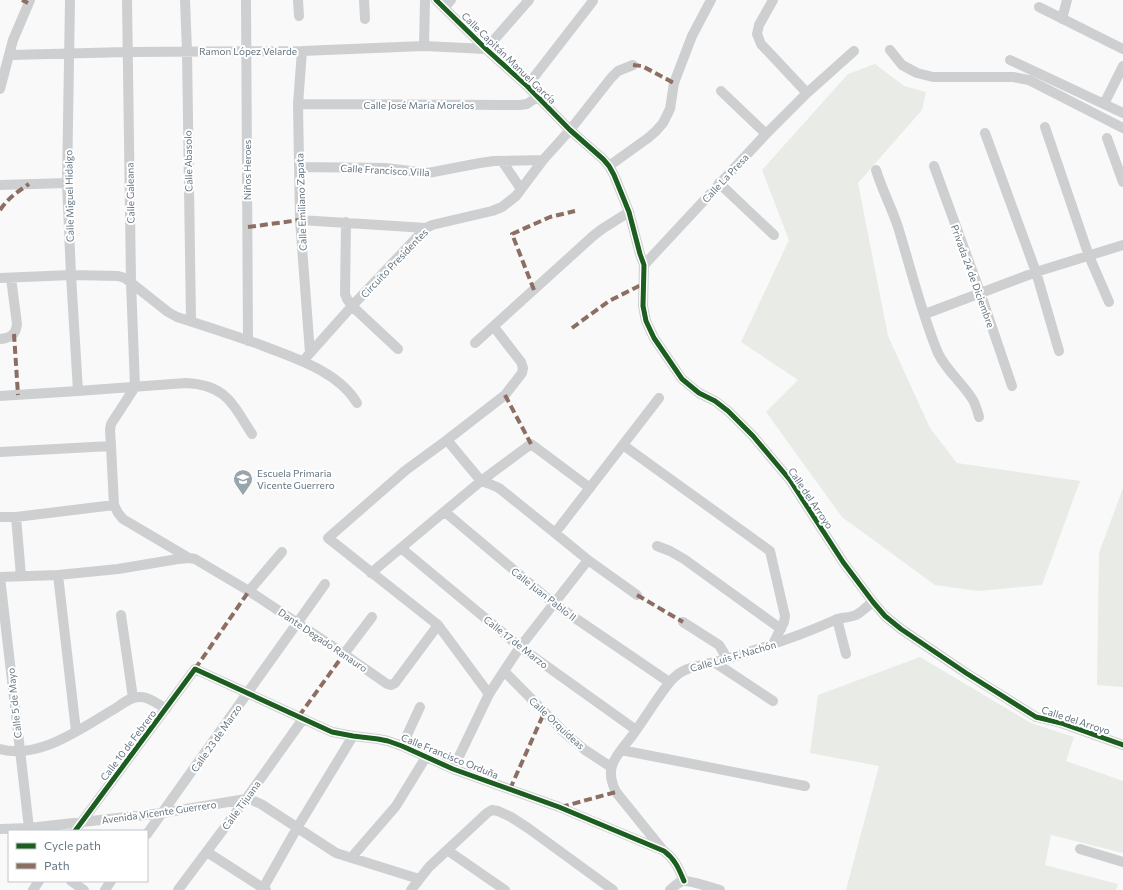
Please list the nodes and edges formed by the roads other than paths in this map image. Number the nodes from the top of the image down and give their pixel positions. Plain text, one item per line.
1 (30, 0) edge
2 (70, 0) edge
3 (127, 0) edge
4 (185, 0) edge
5 (246, 0) edge
6 (298, 0) edge
7 (364, 0) edge
8 (425, 0) edge
9 (436, 0) edge
10 (451, 0) edge
11 (529, 0) edge
12 (711, 0) edge
13 (773, 0) edge
14 (1067, 0) edge
15 (593, 1) edge
16 (1039, 7) dead end
17 (444, 8) junction
18 (298, 16) dead end
19 (365, 19) dead end
20 (1062, 19) junction
21 (424, 46) junction
22 (486, 49) junction
23 (1123, 49) edge
24 (890, 50) dead end
25 (247, 51) junction
26 (302, 51) junction
27 (854, 51) dead end
28 (127, 52) junction
29 (187, 52) junction
30 (69, 53) junction
31 (10, 55) junction
32 (1010, 60) dead end
33 (633, 64) dead end
34 (1123, 66) edge
35 (526, 86) junction
36 (0, 89) edge
37 (721, 91) dead end
38 (807, 92) junction
39 (537, 97) junction
40 (298, 104) junction
41 (1104, 104) junction
42 (1123, 113) edge
43 (1046, 128) dead end
44 (1123, 128) edge
45 (570, 130) junction
46 (985, 133) dead end
47 (766, 134) junction
48 (1107, 138) dead end
49 (542, 160) junction
50 (502, 161) junction
51 (609, 166) junction
52 (934, 166) dead end
53 (299, 167) junction
54 (876, 170) dead end
55 (1123, 182) edge
56 (67, 183) junction
57 (719, 183) junction
58 (0, 185) edge
59 (521, 189) junction
60 (629, 212) junction
61 (300, 220) junction
62 (346, 222) junction
63 (426, 228) junction
64 (774, 235) dead end
65 (1123, 245) edge
66 (1089, 256) junction
67 (644, 265) junction
68 (1036, 272) junction
69 (71, 275) junction
70 (0, 278) edge
71 (11, 278) junction
72 (131, 282) junction
73 (980, 292) junction
74 (1108, 302) dead end
75 (352, 306) junction
76 (925, 314) junction
77 (190, 322) junction
78 (494, 327) junction
79 (0, 339) edge
80 (248, 341) junction
81 (475, 343) dead end
82 (398, 349) dead end
83 (1059, 351) dead end
84 (307, 357) junction
85 (1012, 386) dead end
86 (135, 387) junction
87 (78, 391) junction
88 (0, 396) edge
89 (659, 398) dead end
90 (357, 403) dead end
91 (979, 417) dead end
92 (252, 434) dead end
93 (446, 440) junction
94 (111, 446) junction
95 (623, 446) junction
96 (0, 452) edge
97 (481, 481) junction
98 (590, 488) junction
99 (114, 505) junction
100 (445, 512) junction
101 (0, 517) edge
102 (16, 517) junction
103 (556, 532) junction
104 (657, 546) dead end
105 (401, 548) junction
106 (282, 552) dead end
107 (189, 558) junction
108 (588, 560) junction
109 (371, 573) junction
110 (58, 575) junction
111 (21, 576) junction
112 (0, 577) edge
113 (325, 584) dead end
114 (249, 591) junction
115 (637, 595) dead end
116 (873, 602) junction
117 (553, 603) junction
118 (121, 615) dead end
119 (372, 617) dead end
120 (837, 619) junction
121 (683, 622) dead end
122 (297, 623) junction
123 (438, 625) junction
124 (781, 629) junction
125 (773, 644) junction
126 (520, 647) junction
127 (344, 654) junction
128 (846, 654) dead end
129 (725, 659) junction
130 (714, 662) junction
131 (195, 669) joint
132 (504, 670) junction
133 (669, 682) junction
134 (248, 693) junction
135 (489, 694) junction
136 (133, 698) junction
137 (773, 701) dead end
138 (420, 707) dead end
139 (166, 709) junction
140 (303, 719) junction
141 (636, 730) junction
142 (76, 731) junction
143 (352, 736) junction
144 (1123, 745) edge
145 (402, 746) junction
146 (0, 749) edge
147 (621, 750) junction
148 (19, 751) junction
149 (426, 758) junction
150 (610, 767) junction
151 (453, 769) junction
152 (805, 786) dead end
153 (246, 799) junction
154 (162, 813) junction
155 (82, 822) junction
156 (29, 828) junction
157 (297, 828) junction
158 (0, 829) edge
159 (76, 830) edge
160 (148, 833) edge
161 (1080, 849) dead end
162 (447, 850) junction
163 (664, 851) junction
164 (206, 852) junction
165 (351, 858) junction
166 (1123, 862) edge
167 (419, 879) junction
168 (684, 881) junction
169 (72, 882) edge
170 (264, 889) edge
171 (84, 890) edge
172 (178, 890) edge
173 (411, 890) edge
174 (505, 890) edge
175 (613, 890) edge
176 (670, 890) edge
177 (720, 890) edge

1 - 31 street
2 - 30 street, Calle Miguel Hidalgo
3 - 28 street, Calle Galeana
4 - 29 street, Calle Abasolo
5 - 25 street, Niños Heroes
6 - 18 street
7 - 19 street
8 - 21 street
9 - 17 street, Calle Capitán Manuel García
10 - 17 street
11 - 22 street
12 - 51 street
13 - 38 street
14 - 20 street
15 - 35 street
16 - 20 street
17 - 22 street, Calle Capitán Manuel García
20 - 23 street
21 - 22 street, Ramon López Velarde
21 - 26 street, Ramon López Velarde
22 - 35 street, Calle Capitán Manuel García
24 - 44 street
25 - 26 street, Ramon López Velarde
25 - 29 street, Ramon López Velarde
25 - 80 street, Niños Heroes
26 - 40 street, Calle Emiliano Zapata
27 - 38 street, Calle La Presa
28 - 29 street, Ramon López Velarde
28 - 30 street, Ramon López Velarde
28 - 72 street, Calle Galeana
29 - 77 street, Calle Abasolo
30 - 31 street, Ramon López Velarde
30 - 56 street, Calle Miguel Hidalgo
31 - 36 street
32 - 41 street
33 - 45 street, Circuito Presidentes
34 - 41 street
35 - 39 street, Calle Capitán Manuel García
37 - 47 street
38 - 47 street, Calle La Presa
39 - 40 street, Calle José María Morelos
39 - 45 street, Calle Capitán Manuel García
40 - 53 street, Calle Emiliano Zapata
41 - 42 street
43 - 66 street
45 - 49 street, Circuito Presidentes
45 - 51 street, Calle del Arroyo
46 - 68 street
47 - 57 street, Calle La Presa
48 - 55 street
49 - 50 street, Calle Francisco Villa
49 - 59 street, Circuito Presidentes
50 - 53 street, Calle Francisco Villa
50 - 59 street
51 - 60 street, Calle del Arroyo
52 - 73 street, Privada 24 de Diciembre
53 - 61 street, Calle Emiliano Zapata
54 - 76 street
56 - 58 street
56 - 69 street, Calle Miguel Hidalgo
57 - 64 street
57 - 67 street, Calle La Presa
59 - 63 street, Circuito Presidentes
60 - 67 street, Calle del Arroyo
60 - 78 street
61 - 62 street
61 - 84 street, Calle Emiliano Zapata
62 - 63 street
62 - 75 street
63 - 75 street, Circuito Presidentes
65 - 66 street
66 - 68 street
66 - 74 street
67 - 116 street, Calle del Arroyo
68 - 73 street
68 - 83 street
69 - 71 street
69 - 72 street
69 - 87 street, Calle Miguel Hidalgo
70 - 71 street
71 - 79 street
72 - 77 street
72 - 86 street, Calle Galeana
73 - 76 street
73 - 85 street, Privada 24 de Diciembre
75 - 82 street
75 - 84 street, Circuito Presidentes
76 - 91 street
77 - 80 street
78 - 81 street
78 - 93 street
80 - 84 street
84 - 90 street
86 - 87 street
86 - 92 street
86 - 94 street
87 - 88 street
89 - 95 street
93 - 97 street
93 - 109 street
94 - 96 street
94 - 99 street
95 - 98 street
95 - 124 street
97 - 98 street
97 - 100 street
97 - 103 street
98 - 103 street
99 - 102 street
99 - 107 street
100 - 105 street
100 - 117 street, Calle Juan Pablo II
101 - 102 street
102 - 111 street
103 - 108 street
104 - 124 street
105 - 109 street
105 - 126 street, Calle 17 de Marzo
106 - 114 street
107 - 110 street
107 - 114 street, Dante Degado Ranauro
108 - 115 street
108 - 117 street
109 - 123 street
110 - 111 street
110 - 142 street
111 - 112 street
112 - 148 street, Calle 5 de Mayo
113 - 122 street, Calle 23 de Marzo
114 - 122 street, Dante Degado Ranauro
116 - 120 street, Calle Luis F. Nachón
116 - 144 street, Calle del Arroyo
117 - 126 street
117 - 133 street, Calle Juan Pablo II
118 - 136 street
119 - 127 street
120 - 125 street, Calle Luis F. Nachón
120 - 128 street
121 - 129 street
122 - 127 street, Dante Degado Ranauro
122 - 134 street, Calle 23 de Marzo
123 - 127 street, Dante Degado Ranauro
123 - 135 street
124 - 125 street
125 - 129 street, Calle Luis F. Nachón
126 - 132 street
126 - 141 street, Calle 17 de Marzo
129 - 130 street, Calle Luis F. Nachón
130 - 133 street, Calle Luis F. Nachón
130 - 137 street
131 - 134 street, Calle Francisco Orduña
131 - 139 street, Calle 10 de Febrero
132 - 135 street
132 - 150 street, Calle Orquídeas
133 - 141 street, Calle Luis F. Nachón
134 - 140 street, Calle Francisco Orduña
134 - 154 street, Calle 23 de Marzo
135 - 151 street
136 - 139 street
136 - 142 street
138 - 145 street
139 - 155 street, Calle 10 de Febrero
140 - 143 street, Calle Francisco Orduña
140 - 153 street, Calle Tijuana
141 - 147 street, Calle Luis F. Nachón
142 - 148 street
143 - 145 street, Calle Francisco Orduña
143 - 157 street
145 - 149 street, Calle Francisco Orduña
146 - 148 street
147 - 150 street, Calle Luis F. Nachón
147 - 152 street
148 - 156 street, Calle 5 de Mayo
149 - 151 street, Calle Francisco Orduña
149 - 165 street
150 - 163 street
151 - 163 street, Calle Francisco Orduña
153 - 154 street, Avenida Vicente Guerrero
153 - 157 street
153 - 164 street, Calle Tijuana
154 - 155 street, Avenida Vicente Guerrero
154 - 160 street, Calle 23 de Marzo
155 - 156 street, Avenida Vicente Guerrero
155 - 159 street, Calle 10 de Febrero
156 - 158 street, Avenida Vicente Guerrero
157 - 165 street
157 - 170 street
161 - 166 street
162 - 167 street
162 - 174 street
162 - 175 street
163 - 168 street, Calle Francisco Orduña
164 - 170 street
164 - 172 street, Calle Tijuana
165 - 167 street
167 - 173 street
168 - 176 street
168 - 177 street
169 - 171 street

